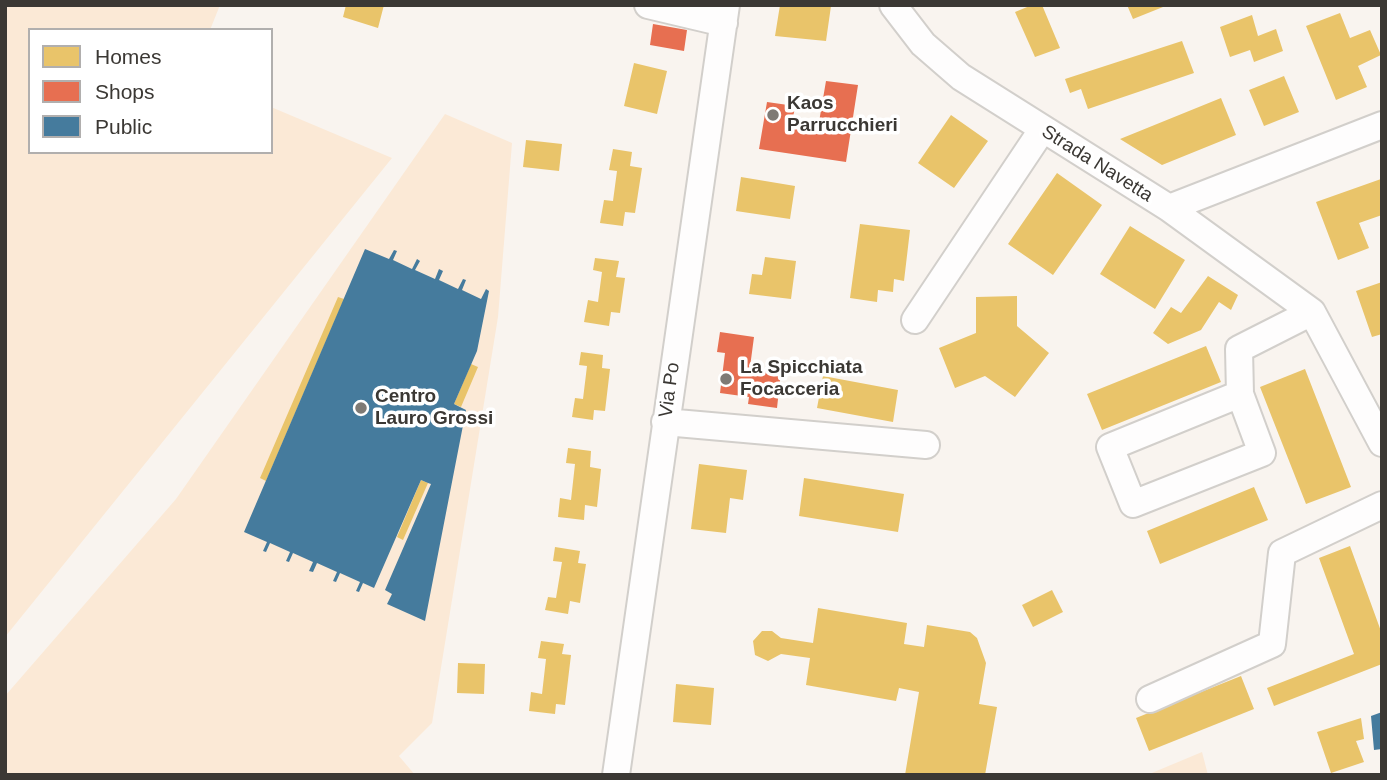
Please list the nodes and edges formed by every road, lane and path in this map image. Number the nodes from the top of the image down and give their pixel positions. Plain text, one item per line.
1 (648, 5) edge
2 (896, 6) edge
3 (725, 14) edge
4 (1382, 125) edge
5 (1042, 130) junction
6 (1169, 208) junction
7 (1312, 312) junction
8 (915, 320) dead end
9 (1240, 394) junction
10 (665, 422) junction
11 (1382, 443) edge
12 (926, 445) dead end
13 (1382, 505) edge
14 (1150, 699) dead end
15 (615, 775) edge

1 - 3 street
2 - 5 street, Strada Navetta
3 - 10 street, Via Po
4 - 6 street
5 - 6 street, Strada Navetta
5 - 8 street
6 - 7 street, Strada Navetta
7 - 9 street
7 - 11 street, Strada Navetta
9 - 9 street
10 - 12 street
10 - 15 street, Via Po
13 - 14 street

